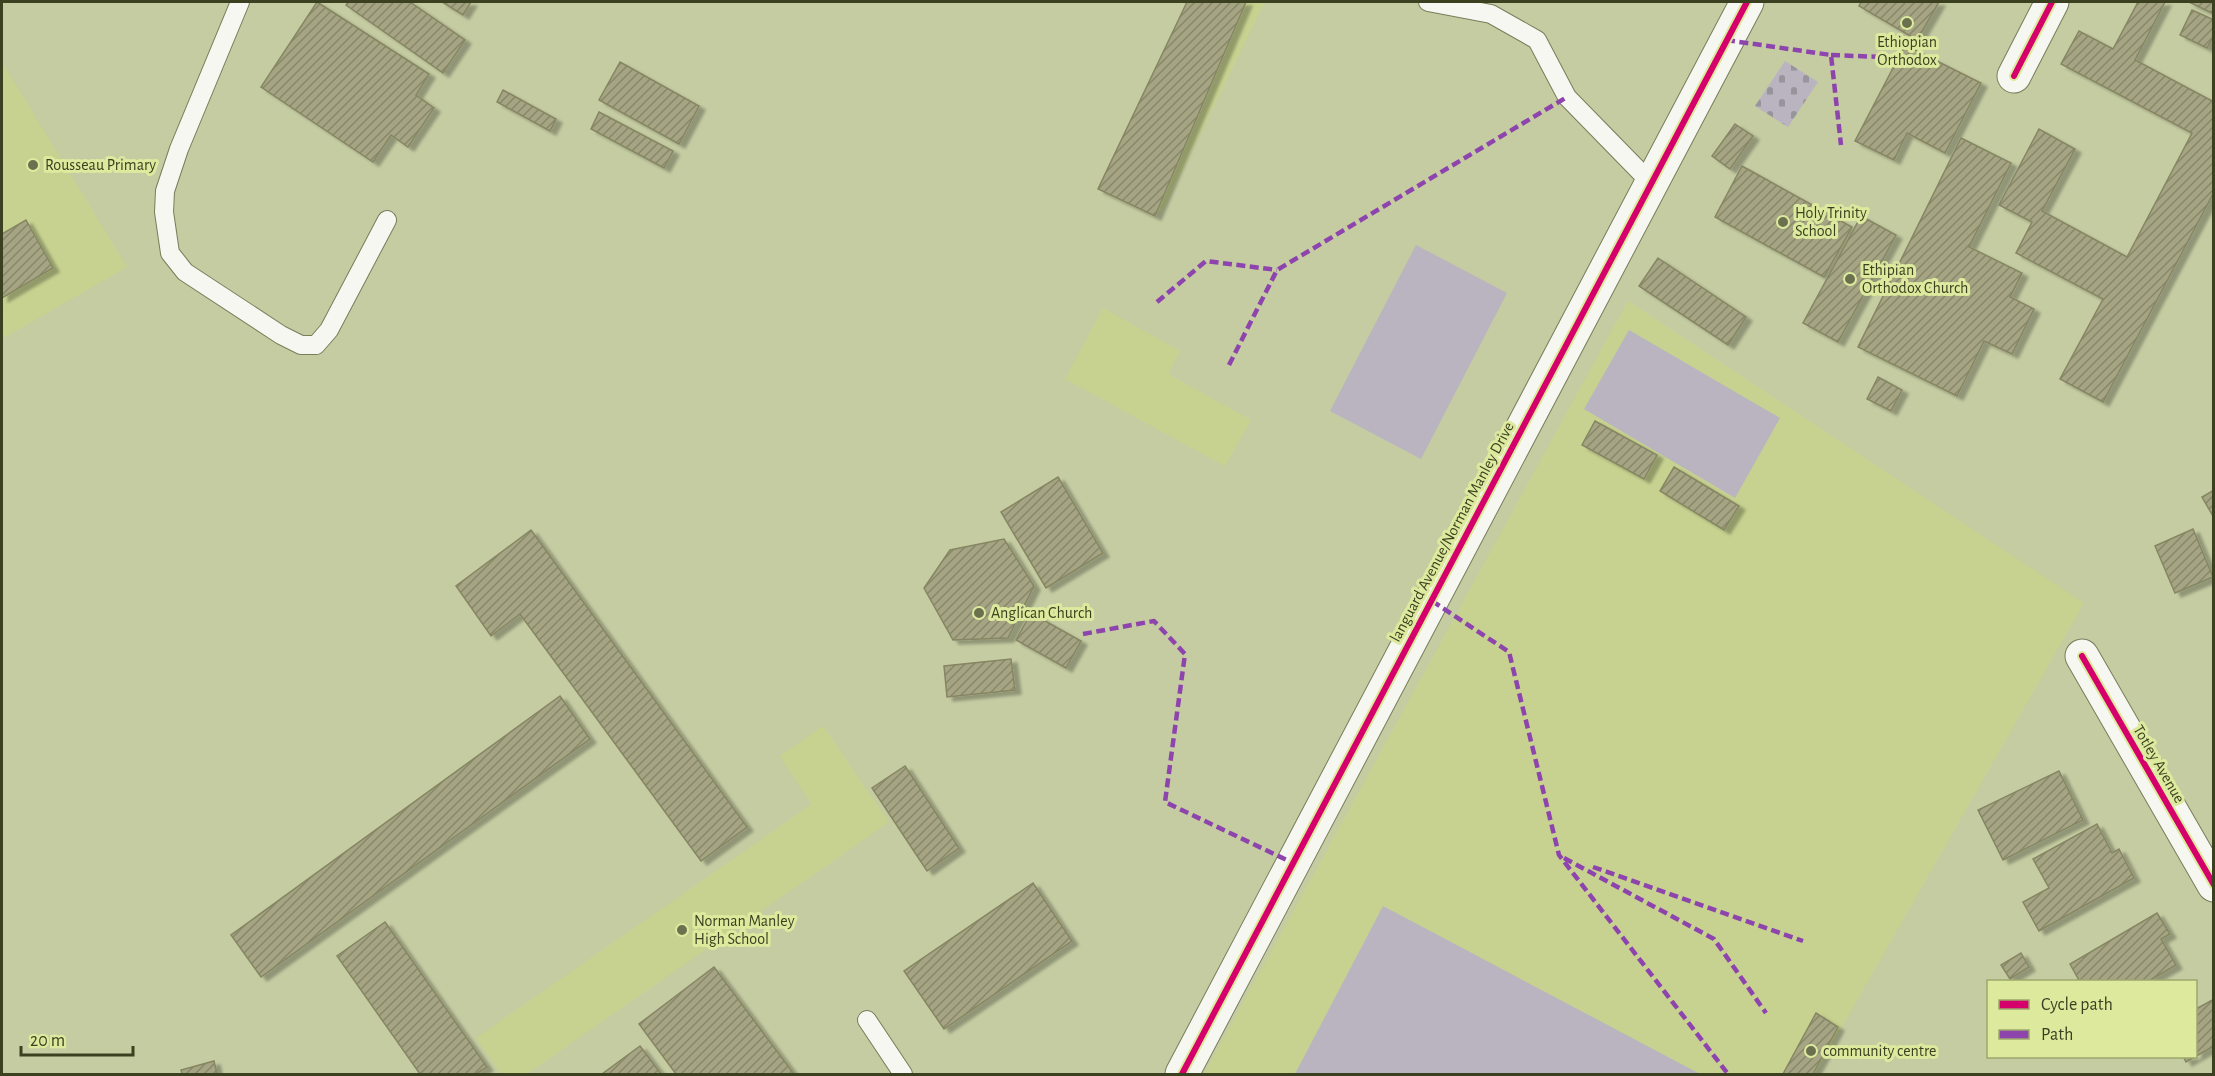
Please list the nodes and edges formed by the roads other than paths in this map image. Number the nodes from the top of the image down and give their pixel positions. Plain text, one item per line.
1 (240, 2) edge
2 (1428, 2) edge
3 (1747, 2) edge
4 (2052, 2) edge
5 (2014, 75) dead end
6 (1650, 182) junction
7 (387, 220) dead end
8 (2082, 656) dead end
9 (2214, 885) edge
10 (867, 1020) dead end
11 (903, 1074) edge
12 (1182, 1074) edge

1 - 7 lane
2 - 6 lane
3 - 6 street, languard Avenue/Norman Manley Drive
4 - 5 street
6 - 12 street, languard Avenue/Norman Manley Drive
8 - 9 street, Totley Avenue
10 - 11 lane

